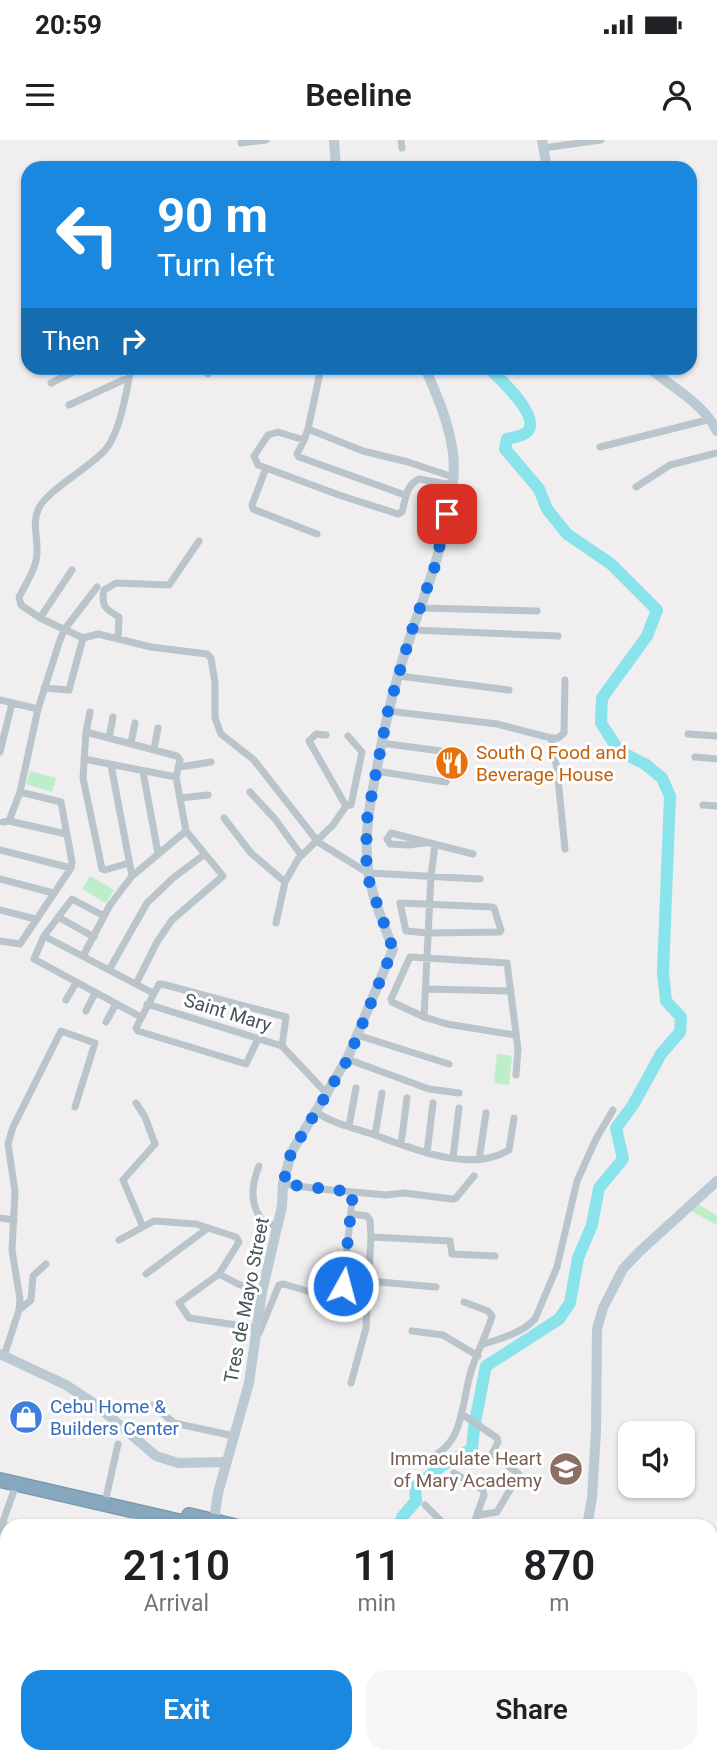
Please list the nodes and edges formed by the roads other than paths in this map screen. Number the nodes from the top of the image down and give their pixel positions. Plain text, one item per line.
1 (266, 140) edge
2 (334, 140) edge
3 (601, 140) edge
4 (241, 143) dead end
5 (542, 144) edge
6 (336, 161) edge
7 (67, 375) edge
8 (130, 375) edge
9 (320, 375) edge
10 (428, 375) edge
11 (658, 375) edge
12 (129, 379) junction
13 (51, 383) dead end
14 (69, 405) dead end
15 (711, 419) junction
16 (308, 429) junction
17 (717, 431) edge
18 (304, 440) junction
19 (600, 447) dead end
20 (717, 453) edge
21 (266, 468) junction
22 (453, 481) junction
23 (636, 487) dead end
24 (405, 495) junction
25 (317, 534) dead end
26 (198, 541) dead end
27 (72, 570) dead end
28 (97, 587) dead end
29 (420, 608) junction
30 (537, 611) dead end
31 (40, 618) junction
32 (64, 630) junction
33 (412, 630) junction
34 (558, 636) dead end
35 (83, 638) junction
36 (118, 638) junction
37 (399, 676) junction
38 (565, 680) dead end
39 (44, 688) junction
40 (509, 690) dead end
41 (0, 700) edge
42 (12, 703) junction
43 (38, 709) junction
44 (388, 711) junction
45 (90, 712) dead end
46 (113, 718) dead end
47 (135, 723) dead end
48 (158, 728) dead end
49 (86, 732) junction
50 (688, 734) dead end
51 (326, 735) dead end
52 (348, 736) dead end
53 (717, 736) edge
54 (108, 738) junction
55 (551, 738) junction
56 (131, 743) junction
57 (381, 743) junction
58 (154, 749) junction
59 (441, 751) dead end
60 (0, 752) edge
61 (695, 757) dead end
62 (84, 759) junction
63 (717, 759) edge
64 (211, 762) dead end
65 (111, 765) junction
66 (180, 767) junction
67 (376, 771) junction
68 (143, 772) junction
69 (176, 777) junction
70 (446, 782) dead end
71 (19, 792) junction
72 (250, 792) dead end
73 (208, 795) dead end
74 (180, 798) junction
75 (703, 805) dead end
76 (349, 806) junction
77 (717, 806) edge
78 (369, 810) junction
79 (224, 818) dead end
80 (3, 822) edge
81 (187, 831) junction
82 (66, 834) junction
83 (318, 842) junction
84 (424, 843) dead end
85 (435, 845) junction
86 (565, 849) dead end
87 (0, 850) edge
88 (158, 853) junction
89 (205, 854) junction
90 (473, 854) dead end
91 (301, 855) junction
92 (129, 863) junction
93 (71, 868) junction
94 (368, 873) junction
95 (132, 876) junction
96 (431, 876) junction
97 (0, 879) edge
98 (480, 879) dead end
99 (285, 882) junction
100 (53, 893) junction
101 (429, 906) junction
102 (0, 910) edge
103 (58, 916) junction
104 (104, 916) junction
105 (35, 919) junction
106 (276, 923) dead end
107 (428, 933) junction
108 (44, 936) junction
109 (94, 937) junction
110 (0, 941) edge
111 (83, 956) junction
112 (427, 959) junction
113 (109, 970) junction
114 (76, 983) junction
115 (136, 984) junction
116 (425, 989) junction
117 (511, 991) junction
118 (96, 993) junction
119 (153, 993) junction
120 (66, 1000) dead end
121 (116, 1004) junction
122 (147, 1004) junction
123 (86, 1011) dead end
124 (141, 1017) junction
125 (424, 1017) junction
126 (106, 1022) dead end
127 (357, 1035) junction
128 (515, 1035) junction
129 (259, 1037) junction
130 (282, 1046) junction
131 (348, 1059) junction
132 (449, 1064) dead end
133 (516, 1075) dead end
134 (356, 1088) dead end
135 (325, 1093) junction
136 (382, 1093) dead end
137 (459, 1093) dead end
138 (407, 1098) dead end
139 (136, 1103) dead end
140 (433, 1103) dead end
141 (75, 1107) dead end
142 (459, 1108) dead end
143 (613, 1110) dead end
144 (316, 1112) junction
145 (486, 1113) dead end
146 (514, 1118) dead end
147 (349, 1126) junction
148 (375, 1135) junction
149 (401, 1144) junction
150 (427, 1153) junction
151 (453, 1158) junction
152 (479, 1160) junction
153 (259, 1166) dead end
154 (474, 1176) dead end
155 (717, 1181) edge
156 (283, 1184) junction
157 (353, 1192) junction
158 (352, 1214) junction
159 (0, 1218) edge
160 (14, 1220) junction
161 (277, 1226) junction
162 (143, 1227) junction
163 (208, 1228) junction
164 (371, 1237) junction
165 (119, 1240) dead end
166 (495, 1256) dead end
167 (46, 1264) dead end
168 (146, 1274) dead end
169 (219, 1274) junction
170 (368, 1281) junction
171 (436, 1287) dead end
172 (262, 1292) junction
173 (464, 1302) dead end
174 (19, 1310) junction
175 (257, 1328) junction
176 (412, 1331) dead end
177 (255, 1343) junction
178 (484, 1344) junction
179 (2, 1355) edge
180 (478, 1356) junction
181 (351, 1383) dead end
182 (153, 1405) dead end
183 (462, 1414) junction
184 (234, 1436) junction
185 (118, 1444) dead end
186 (428, 1458) dead end
187 (226, 1462) junction
188 (454, 1473) dead end
189 (0, 1480) edge
190 (17, 1484) junction
191 (41, 1489) junction
192 (106, 1498) junction
193 (425, 1505) dead end
194 (478, 1515) junction
195 (135, 1518) edge
196 (4, 1519) edge
197 (189, 1519) edge
198 (210, 1519) edge
199 (439, 1519) edge
200 (476, 1519) edge
201 (588, 1519) edge

1 - 4 street
2 - 6 street
3 - 5 street
7 - 13 street
8 - 12 street
9 - 16 street
10 - 22 street, Tres de Mayo Street
11 - 15 street
12 - 14 street
12 - 31 street
15 - 17 street
15 - 19 street
16 - 18 street
16 - 22 street
18 - 21 street
18 - 24 street
20 - 23 street
21 - 24 street
21 - 25 street
22 - 24 street
22 - 29 street, Tres de Mayo Street
26 - 36 street
27 - 31 street
28 - 32 street
29 - 30 street
29 - 33 street, Tres de Mayo Street
31 - 32 street
32 - 35 street
32 - 39 street
33 - 34 street
33 - 37 street, Tres de Mayo Street
35 - 36 street
35 - 39 street
36 - 83 street
37 - 40 street
37 - 44 street, Tres de Mayo Street
38 - 55 street
39 - 43 street
41 - 42 street
42 - 43 street
42 - 60 street
43 - 71 street
44 - 55 street
44 - 57 street, Tres de Mayo Street
45 - 49 street
46 - 54 street
47 - 56 street
48 - 58 street
49 - 54 street
49 - 62 street
50 - 53 street
51 - 76 street
52 - 76 street
54 - 56 street
55 - 86 street
56 - 58 street
57 - 59 street
57 - 67 street, Tres de Mayo Street
58 - 66 street
61 - 63 street
62 - 65 street
62 - 92 street
64 - 66 street
65 - 68 street
65 - 92 street
66 - 69 street
67 - 70 street
67 - 78 street, Tres de Mayo Street
68 - 69 street
68 - 88 street
69 - 74 street
71 - 80 street
71 - 82 street
72 - 91 street
73 - 74 street
74 - 81 street
75 - 77 street
76 - 78 street
76 - 83 street
78 - 94 street, Tres de Mayo Street
79 - 99 street
80 - 82 street
81 - 88 street
81 - 89 street
82 - 93 street
83 - 91 street
83 - 94 street
84 - 85 street
85 - 90 street
85 - 96 street
87 - 93 street
88 - 95 street
89 - 113 street
89 - 115 street
91 - 99 street
92 - 95 street
93 - 100 street
94 - 96 street
94 - 127 street, Tres de Mayo Street
95 - 104 street
96 - 98 street
96 - 101 street
97 - 100 street
99 - 106 street
100 - 105 street
101 - 107 street
101 - 107 street
101 - 107 street
102 - 105 street
103 - 104 street
103 - 108 street
103 - 109 street
104 - 109 street
105 - 110 street
107 - 112 street
108 - 111 street
108 - 114 street
109 - 111 street
111 - 113 street
112 - 116 street
112 - 117 street
112 - 125 street
113 - 115 street
114 - 118 street
114 - 120 street
115 - 119 street
116 - 117 street
116 - 125 street
117 - 128 street
118 - 121 street
118 - 123 street
119 - 122 street
119 - 130 street
121 - 124 street
121 - 126 street
122 - 124 street
122 - 129 street, Saint Mary
124 - 129 street
125 - 128 street
127 - 131 street, Tres de Mayo Street
127 - 132 street
128 - 133 street
129 - 130 street, Saint Mary
130 - 135 street, Saint Mary
131 - 135 street, Tres de Mayo Street
131 - 137 street
134 - 147 street
135 - 144 street, Tres de Mayo Street
136 - 148 street
138 - 149 street
139 - 162 street
140 - 150 street
141 - 160 street
142 - 151 street
143 - 178 street
144 - 147 street
144 - 156 street, Tres de Mayo Street
145 - 152 street
146 - 152 street
147 - 148 street
148 - 149 street
149 - 150 street
150 - 151 street
151 - 152 street
153 - 161 street
154 - 157 street
155 - 201 street
156 - 157 street
156 - 161 street, Tres de Mayo Street
157 - 158 street
158 - 164 street
158 - 177 street
159 - 160 street
160 - 174 street
161 - 172 street, Tres de Mayo Street
162 - 163 street
162 - 165 street
163 - 168 street
163 - 169 street
164 - 166 street
164 - 170 street
167 - 174 street
169 - 172 street
169 - 175 street
170 - 171 street
170 - 181 street
172 - 175 street, Tres de Mayo Street
173 - 178 street
174 - 179 street
175 - 177 street, Tres de Mayo Street
176 - 180 street
177 - 184 street, Tres de Mayo Street
178 - 180 street
179 - 187 street
180 - 183 street
182 - 184 street
183 - 186 street
183 - 194 street
184 - 187 street, Tres de Mayo Street
185 - 192 street
187 - 198 street, Tres de Mayo Street
188 - 194 street
189 - 190 highway
190 - 191 highway
190 - 196 street
191 - 192 highway
191 - 195 highway
192 - 197 highway
193 - 199 street
194 - 200 street

